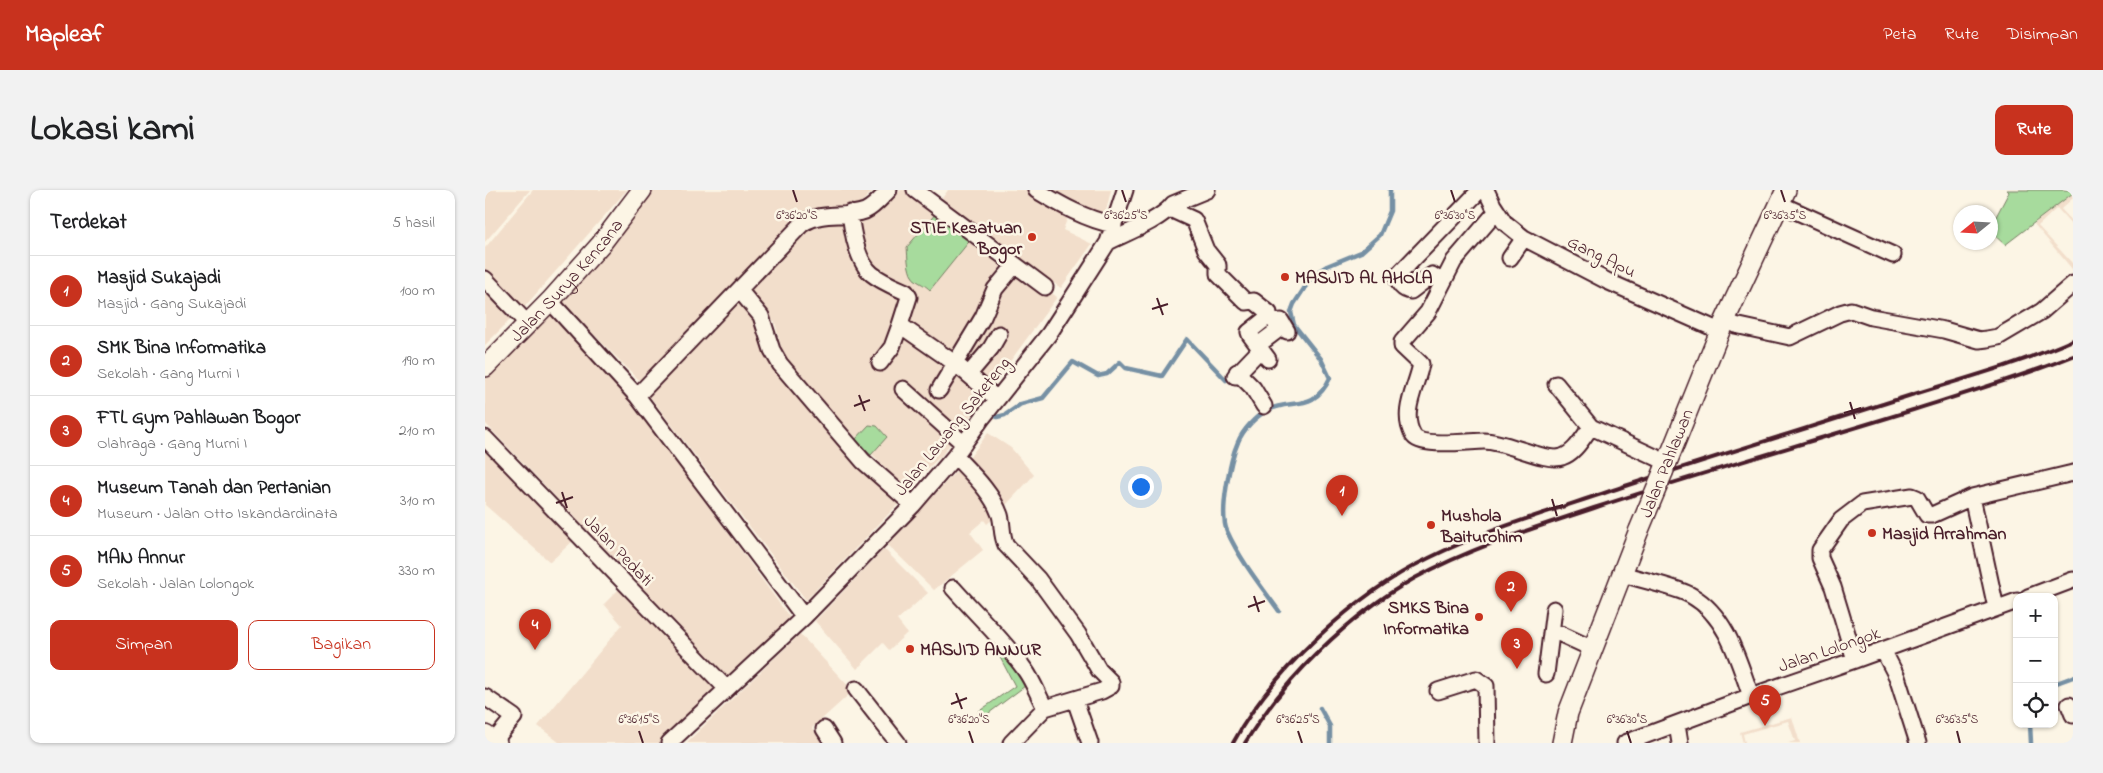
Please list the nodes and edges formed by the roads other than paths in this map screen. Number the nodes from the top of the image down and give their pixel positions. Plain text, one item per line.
1 (642, 190) edge
2 (889, 190) edge
3 (915, 190) edge
4 (1036, 190) edge
5 (1125, 190) edge
6 (1207, 190) edge
7 (1480, 190) edge
8 (1486, 190) edge
9 (1783, 197) edge
10 (1170, 208) junction
11 (1497, 211) junction
12 (850, 213) junction
13 (1114, 226) junction
14 (1524, 238) junction
15 (1108, 242) junction
16 (1893, 255) dead end
17 (1510, 258) dead end
18 (1015, 265) junction
19 (485, 279) edge
20 (1442, 282) junction
21 (2073, 284) edge
22 (1045, 287) dead end
23 (740, 291) junction
24 (550, 301) junction
25 (527, 323) junction
26 (900, 325) junction
27 (1723, 326) junction
28 (1287, 332) dead end
29 (999, 334) dead end
30 (1262, 351) junction
31 (880, 364) dead end
32 (956, 364) junction
33 (485, 367) edge
34 (969, 374) junction
35 (1556, 384) dead end
36 (903, 389) dead end
37 (939, 390) dead end
38 (637, 396) junction
39 (997, 399) junction
40 (1263, 406) dead end
41 (1588, 423) junction
42 (485, 438) edge
43 (960, 450) junction
44 (1665, 466) junction
45 (2073, 473) edge
46 (1972, 497) junction
47 (913, 506) junction
48 (1623, 574) junction
49 (2073, 580) edge
50 (953, 588) dead end
51 (2039, 593) edge
52 (2013, 602) edge
53 (1996, 608) junction
54 (1554, 610) dead end
55 (804, 617) junction
56 (1552, 630) junction
57 (1593, 649) junction
58 (1883, 650) junction
59 (1855, 660) junction
60 (1546, 674) dead end
61 (726, 688) junction
62 (856, 689) dead end
63 (1438, 691) dead end
64 (1751, 696) junction
65 (485, 697) edge
66 (1075, 700) junction
67 (1045, 708) junction
68 (1677, 725) junction
69 (824, 729) dead end
70 (492, 740) edge
71 (669, 743) edge
72 (833, 743) edge
73 (898, 743) edge
74 (1011, 743) edge
75 (1089, 743) edge
76 (1487, 743) edge
77 (1562, 743) edge
78 (1625, 743) edge
79 (1680, 743) edge
80 (1918, 743) edge

1 - 24 main road, Jalan Surya Kencana
2 - 12 street
3 - 18 street
4 - 13 street
5 - 13 street
6 - 10 street
7 - 20 street
8 - 11 street, Gang Apu
9 - 16 street
9 - 27 main road, Jalan Pahlawan
10 - 15 street
10 - 30 street
11 - 14 street, Gang Apu
11 - 20 street
12 - 23 street
12 - 26 street
13 - 15 street
14 - 17 street
14 - 27 street, Gang Apu
15 - 39 street, Jalan Lawang Saketeng
18 - 22 street
18 - 32 street
19 - 25 street
20 - 41 street
21 - 27 street, Gang Apu
23 - 38 street
23 - 47 street
24 - 25 main road, Jalan Surya Kencana
24 - 38 street
25 - 33 main road, Jalan Surya Kencana
26 - 31 street
26 - 32 street
27 - 44 main road, Jalan Pahlawan
28 - 30 street
29 - 34 street
30 - 40 street
32 - 34 street
32 - 37 street
34 - 39 street
35 - 41 street
36 - 43 street
38 - 55 street
39 - 43 street, Jalan Lawang Saketeng
41 - 44 street
42 - 61 street, Jalan Pedati
43 - 47 street, Jalan Lawang Saketeng
43 - 66 street
44 - 48 main road, Jalan Pahlawan, bridge
45 - 46 street
46 - 53 street
46 - 59 street
47 - 55 street, Jalan Lawang Saketeng
48 - 57 main road, Jalan Pahlawan
48 - 64 street
49 - 51 street
50 - 67 street
52 - 53 street, Jalan Lolongok
53 - 58 street, Jalan Lolongok
54 - 56 street
55 - 61 street, Jalan Lawang Saketeng
56 - 57 street
56 - 60 street
57 - 77 main road, Jalan Pahlawan
58 - 59 street, Jalan Lolongok
58 - 80 street
59 - 64 street, Jalan Lolongok
61 - 71 street, Jalan Lawang Saketeng
62 - 73 street
63 - 76 street
64 - 68 street, Jalan Lolongok
65 - 70 street
66 - 67 street
66 - 75 street
67 - 74 street
68 - 78 street, Jalan Lolongok
68 - 79 street
69 - 72 street

